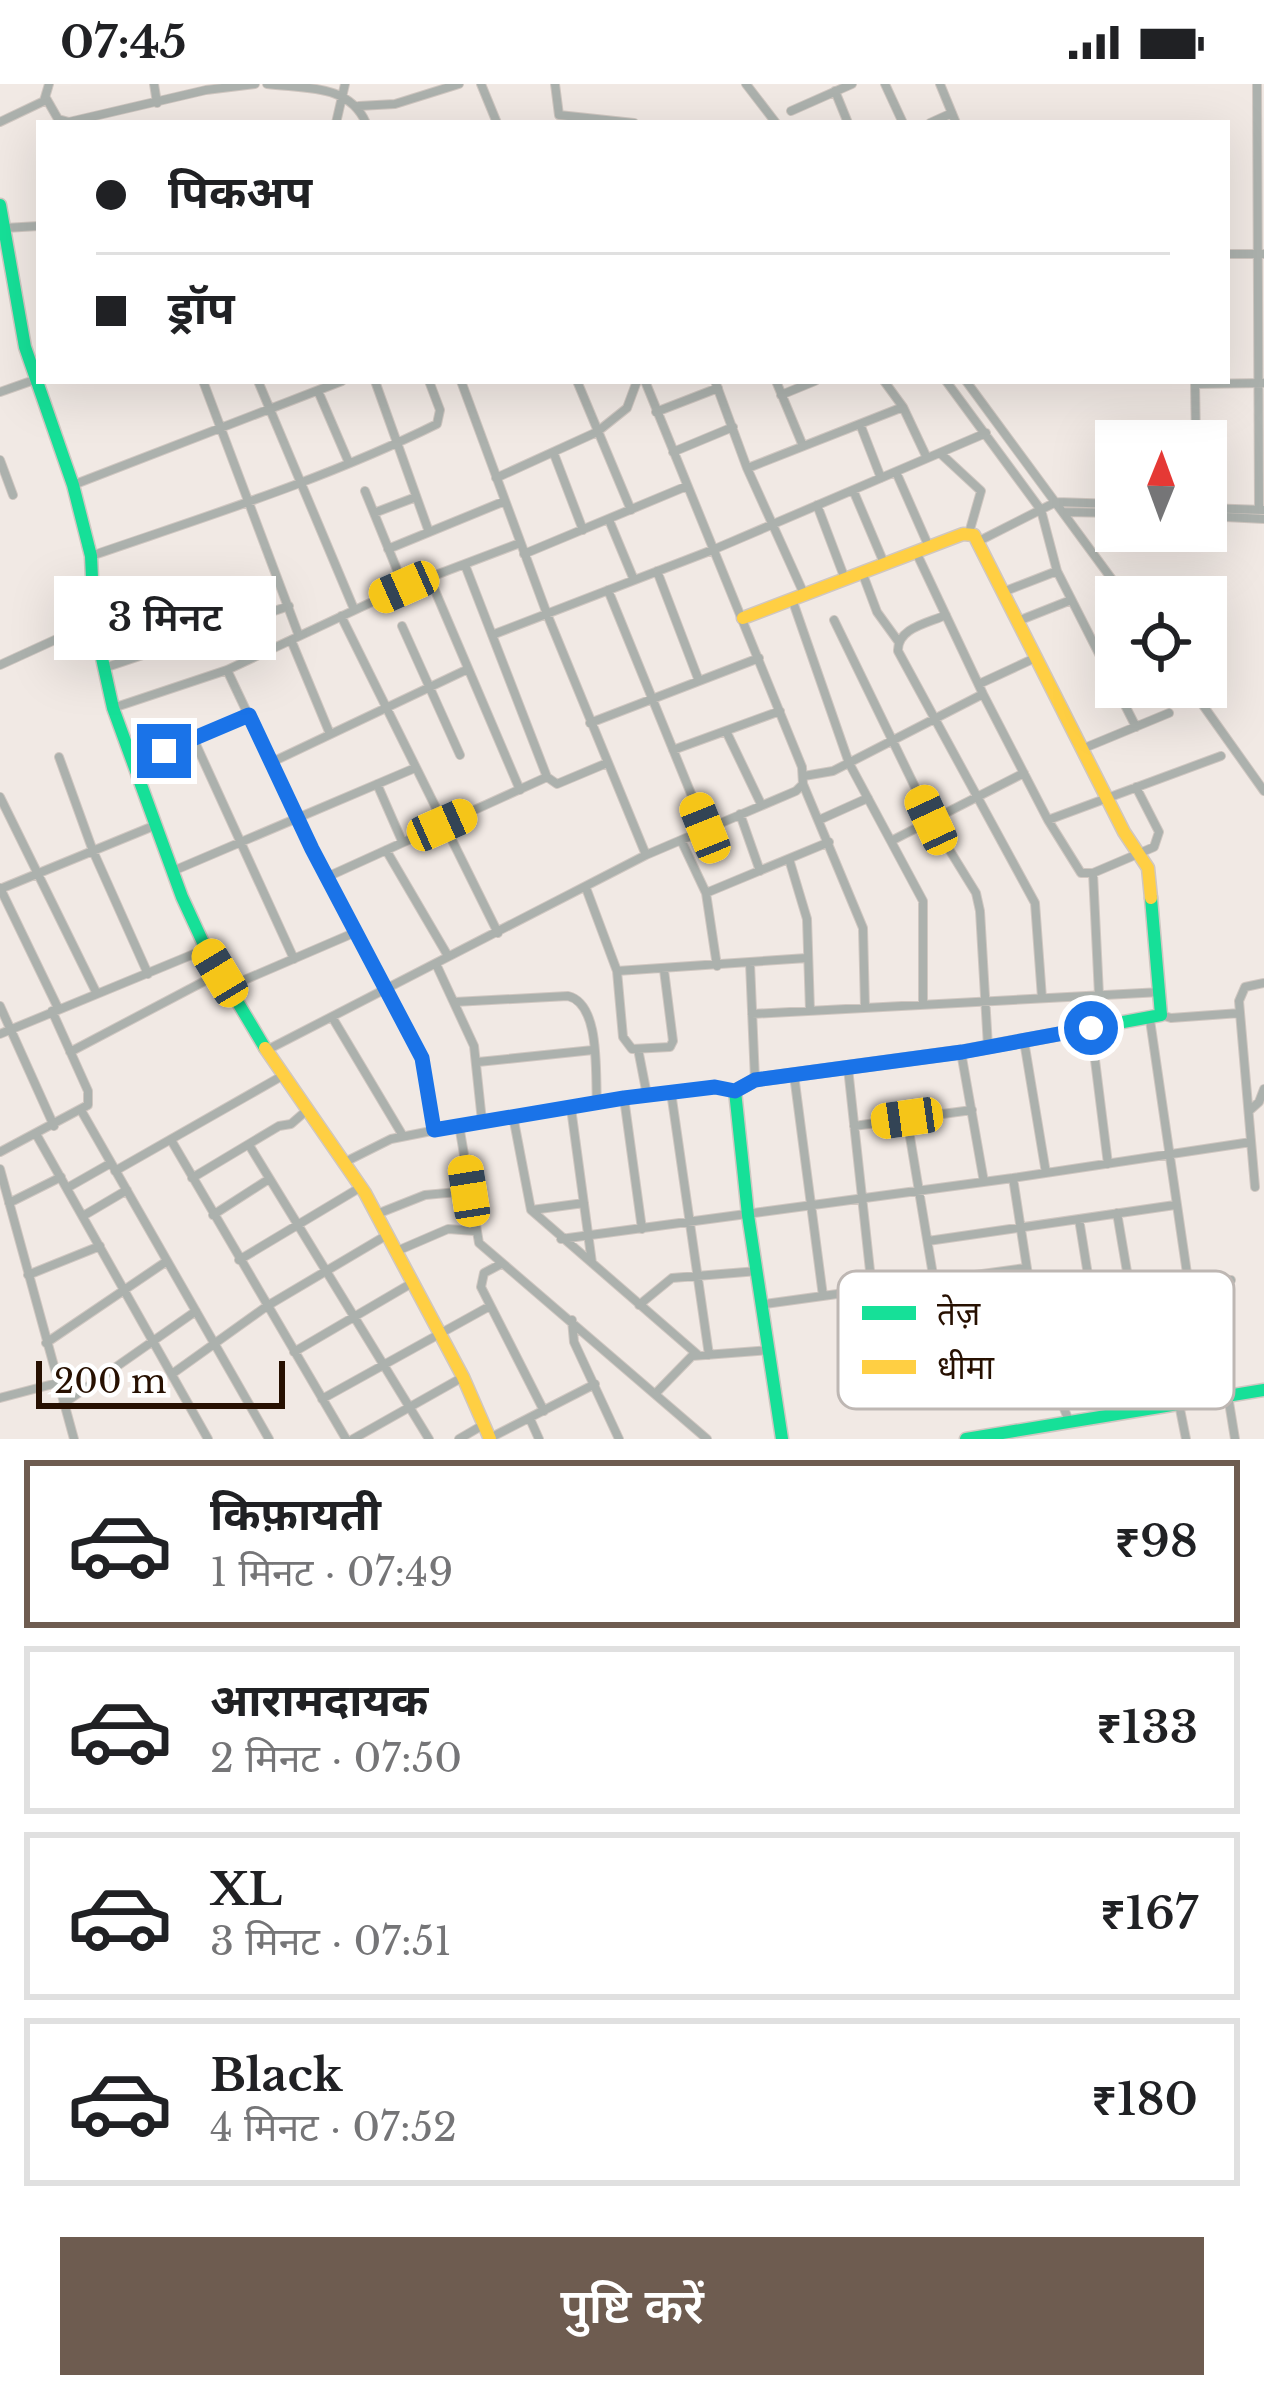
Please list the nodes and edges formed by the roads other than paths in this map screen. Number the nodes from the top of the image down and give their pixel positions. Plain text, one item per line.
1 (49, 84) edge
2 (154, 84) edge
3 (255, 84) edge
4 (268, 84) edge
5 (459, 84) edge
6 (481, 84) edge
7 (555, 84) edge
8 (746, 84) edge
9 (817, 84) edge
10 (852, 84) edge
11 (886, 84) edge
12 (940, 84) edge
13 (1257, 84) edge
14 (205, 87) edge
15 (344, 88) edge
16 (835, 92) junction
17 (823, 97) junction
18 (46, 98) junction
19 (157, 103) junction
20 (359, 106) junction
21 (135, 109) junction
22 (791, 111) dead end
23 (954, 118) edge
24 (61, 120) edge
25 (73, 120) edge
26 (139, 120) edge
27 (337, 120) edge
28 (365, 120) edge
29 (496, 120) edge
30 (589, 120) edge
31 (774, 120) edge
32 (847, 120) edge
33 (902, 120) edge
34 (0, 122) edge
35 (0, 205) edge
36 (36, 226) edge
37 (3, 228) junction
38 (1230, 254) edge
39 (1261, 254) edge
40 (4, 268) edge
41 (32, 344) edge
42 (36, 379) edge
43 (1230, 383) edge
44 (1261, 383) edge
45 (39, 384) edge
46 (204, 384) edge
47 (259, 384) edge
48 (299, 384) edge
49 (331, 384) edge
50 (376, 384) edge
51 (430, 384) edge
52 (462, 384) edge
53 (578, 384) edge
54 (639, 384) edge
55 (642, 384) edge
56 (777, 384) edge
57 (808, 384) edge
58 (886, 384) edge
59 (948, 384) edge
60 (968, 384) edge
61 (1196, 384) edge
62 (717, 385) edge
63 (318, 391) junction
64 (0, 392) edge
65 (782, 395) junction
66 (304, 396) junction
67 (903, 407) junction
68 (269, 410) junction
69 (656, 412) junction
70 (1196, 420) edge
71 (860, 424) junction
72 (223, 428) junction
73 (733, 428) junction
74 (597, 433) junction
75 (986, 434) junction
76 (398, 444) junction
77 (803, 446) junction
78 (673, 452) junction
79 (940, 453) junction
80 (554, 454) junction
81 (927, 458) junction
82 (0, 460) edge
83 (349, 463) junction
84 (747, 468) junction
85 (896, 472) junction
86 (496, 478) junction
87 (881, 478) junction
88 (302, 482) junction
89 (74, 485) junction
90 (688, 486) junction
91 (853, 490) junction
92 (365, 491) dead end
93 (13, 495) dead end
94 (416, 496) junction
95 (250, 501) junction
96 (505, 501) junction
97 (1056, 502) junction
98 (817, 505) junction
99 (1095, 507) edge
100 (632, 510) junction
101 (1041, 510) junction
102 (1095, 510) edge
103 (1062, 512) junction
104 (1227, 512) edge
105 (374, 513) junction
106 (1262, 513) edge
107 (609, 520) junction
108 (771, 525) junction
109 (583, 530) junction
110 (429, 532) junction
111 (974, 537) junction
112 (388, 549) junction
113 (522, 549) junction
114 (715, 549) junction
115 (922, 549) junction
116 (91, 556) junction
117 (884, 563) junction
118 (465, 565) junction
119 (1057, 571) junction
120 (657, 572) junction
121 (862, 572) junction
122 (1109, 576) edge
123 (430, 579) junction
124 (845, 579) junction
125 (634, 580) junction
126 (404, 587) junction
127 (608, 590) junction
128 (1003, 592) junction
129 (798, 597) junction
130 (1071, 600) junction
131 (289, 606) junction
132 (354, 609) junction
133 (547, 614) junction
134 (946, 615) junction
135 (341, 616) junction
136 (743, 618) junction
137 (834, 620) dead end
138 (1018, 621) junction
139 (94, 622) junction
140 (401, 626) dead end
141 (492, 635) junction
142 (295, 638) junction
143 (898, 641) junction
144 (759, 658) junction
145 (1035, 658) junction
146 (0, 665) edge
147 (104, 668) junction
148 (468, 669) junction
149 (227, 670) junction
150 (700, 681) junction
151 (432, 686) junction
152 (981, 689) junction
153 (653, 699) junction
154 (113, 708) junction
155 (386, 708) junction
156 (1205, 708) edge
157 (780, 711) junction
158 (1169, 713) dead end
159 (249, 715) junction
160 (936, 719) junction
161 (590, 723) junction
162 (1136, 727) junction
163 (726, 730) junction
164 (330, 734) junction
165 (193, 738) junction
166 (894, 742) junction
167 (1082, 749) junction
168 (674, 750) junction
169 (460, 755) dead end
170 (1221, 756) dead end
171 (59, 757) dead end
172 (134, 763) junction
173 (270, 763) junction
174 (607, 763) junction
175 (849, 763) junction
176 (415, 767) junction
177 (1024, 772) junction
178 (547, 777) junction
179 (804, 780) junction
180 (377, 784) junction
181 (1136, 787) junction
182 (520, 790) junction
183 (1264, 791) edge
184 (0, 797) edge
185 (976, 797) junction
186 (868, 799) junction
187 (1107, 799) junction
188 (761, 804) junction
189 (740, 814) junction
190 (297, 818) junction
191 (819, 820) junction
192 (931, 820) junction
193 (1048, 820) junction
194 (156, 825) junction
195 (442, 825) junction
196 (705, 828) junction
197 (681, 840) junction
198 (402, 841) junction
199 (891, 841) junction
200 (241, 842) junction
201 (829, 842) junction
202 (386, 850) junction
203 (93, 851) junction
204 (1139, 853) junction
205 (646, 854) junction
206 (789, 859) junction
207 (760, 871) junction
208 (173, 872) junction
209 (1093, 873) junction
210 (36, 875) junction
211 (327, 877) junction
212 (0, 888) edge
213 (586, 888) junction
214 (706, 893) junction
215 (356, 932) junction
216 (498, 933) junction
217 (206, 950) junction
218 (448, 956) junction
219 (807, 958) junction
220 (294, 959) junction
221 (750, 963) junction
222 (436, 964) junction
223 (717, 966) junction
224 (664, 970) junction
225 (617, 971) junction
226 (220, 973) junction
227 (148, 974) junction
228 (1264, 983) edge
229 (228, 987) junction
230 (388, 989) junction
231 (95, 992) junction
232 (1161, 992) junction
233 (1099, 995) junction
234 (1042, 998) junction
235 (986, 1001) junction
236 (454, 1003) junction
237 (923, 1005) junction
238 (0, 1006) edge
239 (865, 1008) junction
240 (55, 1009) junction
241 (810, 1011) junction
242 (1240, 1013) junction
243 (752, 1014) junction
244 (332, 1017) junction
245 (1155, 1018) junction
246 (1091, 1028) junction
247 (4, 1032) edge
248 (1024, 1041) junction
249 (988, 1047) junction
250 (638, 1049) junction
251 (266, 1050) junction
252 (593, 1050) junction
253 (70, 1052) junction
254 (962, 1052) junction
255 (478, 1062) junction
256 (848, 1068) junction
257 (794, 1075) junction
258 (282, 1076) junction
259 (755, 1080) junction
260 (1264, 1089) edge
261 (735, 1091) junction
262 (670, 1092) junction
263 (646, 1095) junction
264 (624, 1098) junction
265 (597, 1103) junction
266 (571, 1108) junction
267 (971, 1110) junction
268 (306, 1111) junction
269 (1249, 1111) junction
270 (82, 1112) junction
271 (513, 1116) junction
272 (907, 1118) junction
273 (482, 1120) junction
274 (459, 1125) junction
275 (54, 1126) junction
276 (854, 1126) junction
277 (434, 1130) junction
278 (36, 1134) junction
279 (403, 1136) junction
280 (171, 1140) junction
281 (1251, 1142) junction
282 (249, 1144) junction
283 (0, 1152) edge
284 (1168, 1154) junction
285 (343, 1162) junction
286 (1108, 1163) junction
287 (113, 1167) junction
288 (0, 1168) edge
289 (1046, 1173) junction
290 (61, 1178) junction
291 (192, 1178) junction
292 (1013, 1178) junction
293 (269, 1179) junction
294 (984, 1182) junction
295 (361, 1187) junction
296 (1255, 1187) dead end
297 (67, 1189) junction
298 (127, 1190) junction
299 (469, 1191) junction
300 (919, 1192) junction
301 (862, 1200) junction
302 (9, 1203) junction
303 (584, 1203) junction
304 (1176, 1204) junction
305 (811, 1207) junction
306 (531, 1210) junction
307 (1117, 1213) junction
308 (377, 1214) junction
309 (213, 1215) junction
310 (82, 1216) junction
311 (748, 1216) junction
312 (1079, 1219) junction
313 (689, 1223) junction
314 (299, 1227) junction
315 (642, 1228) junction
316 (1020, 1228) junction
317 (475, 1231) junction
318 (388, 1235) junction
319 (588, 1235) junction
320 (561, 1239) junction
321 (928, 1241) junction
322 (100, 1246) junction
323 (397, 1251) junction
324 (239, 1260) junction
325 (167, 1262) junction
326 (501, 1264) junction
327 (592, 1265) junction
328 (1025, 1268) junction
329 (325, 1270) junction
330 (758, 1270) junction
331 (870, 1271) edge
332 (932, 1271) edge
333 (1004, 1271) edge
334 (1026, 1271) edge
335 (1087, 1271) edge
336 (1127, 1271) edge
337 (1186, 1271) edge
338 (28, 1275) junction
339 (699, 1275) junction
340 (414, 1282) junction
341 (125, 1290) junction
342 (838, 1294) edge
343 (823, 1296) junction
344 (639, 1304) junction
345 (765, 1304) junction
346 (267, 1306) junction
347 (490, 1306) junction
348 (196, 1311) junction
349 (353, 1318) junction
350 (572, 1318) junction
351 (440, 1331) junction
352 (154, 1342) junction
353 (214, 1342) junction
354 (46, 1343) junction
355 (770, 1350) junction
356 (294, 1352) junction
357 (704, 1355) junction
358 (382, 1365) junction
359 (172, 1374) junction
360 (464, 1377) junction
361 (57, 1383) junction
362 (595, 1384) junction
363 (1264, 1390) edge
364 (1, 1393) edge
365 (656, 1393) junction
366 (1234, 1395) edge
367 (322, 1399) junction
368 (62, 1404) junction
369 (409, 1407) junction
370 (1064, 1409) edge
371 (1147, 1409) edge
372 (1180, 1409) edge
373 (1230, 1409) edge
374 (544, 1411) junction
375 (530, 1418) junction
376 (1069, 1421) junction
377 (484, 1424) junction
378 (1051, 1424) junction
379 (206, 1438) edge
380 (74, 1439) edge
381 (269, 1439) edge
382 (350, 1439) edge
383 (429, 1439) edge
384 (459, 1439) edge
385 (490, 1439) edge
386 (539, 1439) edge
387 (619, 1439) edge
388 (707, 1439) edge
389 (782, 1439) edge
390 (966, 1439) edge
391 (1053, 1439) edge
392 (1186, 1439) edge
393 (1235, 1439) edge

1 - 18 street
2 - 19 street
3 - 14 street
4 - 15 street
5 - 20 street
6 - 29 street
7 - 30 street
8 - 31 street
9 - 17 street
10 - 16 street
11 - 33 street
12 - 23 street
13 - 39 street
14 - 19 street
15 - 20 street
15 - 27 street
16 - 17 street
16 - 32 street
17 - 22 street
18 - 24 street
18 - 34 street
19 - 21 street
20 - 28 street
21 - 25 street
21 - 26 street
35 - 37 street
36 - 37 street
37 - 40 street
38 - 39 street
39 - 44 street
40 - 41 street
42 - 64 street
43 - 44 street
44 - 106 street
45 - 89 street
46 - 72 street
47 - 68 street
48 - 66 street
49 - 63 street
50 - 76 street
51 - 76 street
52 - 86 street
53 - 74 street
54 - 74 street
55 - 69 street
56 - 65 street
57 - 65 street
58 - 67 street
59 - 75 street
60 - 97 street
61 - 70 street
62 - 69 street
62 - 73 street
63 - 66 street
63 - 83 street
65 - 77 street
66 - 68 street
67 - 71 street
67 - 81 street
68 - 72 street
68 - 88 street
69 - 78 street
71 - 77 street
71 - 87 street
72 - 89 street
72 - 95 street
73 - 78 street
73 - 84 street
74 - 80 street
74 - 100 street
75 - 79 street
75 - 101 street
76 - 83 street
76 - 94 street
77 - 84 street
78 - 90 street
79 - 81 street
79 - 111 street
80 - 86 street
80 - 109 street
81 - 85 street
82 - 93 street
83 - 88 street
84 - 108 street
85 - 87 street
85 - 115 street
86 - 96 street
87 - 91 street
88 - 95 street
88 - 132 street
89 - 116 street
90 - 100 street
90 - 114 street
91 - 98 street
91 - 117 street
92 - 105 street
94 - 105 street
94 - 110 street
95 - 116 street
95 - 131 street
96 - 110 street
96 - 113 street
97 - 99 street
97 - 101 street
97 - 103 street
98 - 108 street
98 - 124 street
100 - 107 street
101 - 111 street
101 - 119 street
102 - 103 street
103 - 122 street
104 - 106 street
105 - 112 street
107 - 109 street
107 - 125 street
108 - 114 street
108 - 129 street
109 - 113 street
110 - 112 street
111 - 115 street
111 - 128 street
112 - 126 street
113 - 118 street
113 - 133 street
114 - 120 street
114 - 136 street
115 - 117 street
115 - 134 street
116 - 139 street
117 - 121 street
118 - 123 street
118 - 141 street
119 - 128 street
119 - 130 street
120 - 125 street
120 - 150 street
121 - 124 street
121 - 143 street
123 - 126 street
123 - 148 street
124 - 129 street
125 - 127 street
126 - 132 street
127 - 133 street
127 - 153 street
128 - 138 street
129 - 136 street
129 - 175 street
130 - 138 street
130 - 162 street
131 - 142 street
131 - 147 street
132 - 135 street
133 - 141 street
133 - 161 street
134 - 143 street
134 - 152 street
135 - 142 street
135 - 155 street
136 - 144 street
137 - 166 street
138 - 145 street
139 - 146 street
139 - 147 street
140 - 151 street
141 - 178 street
142 - 149 street
142 - 164 street
143 - 160 street
144 - 150 street
144 - 157 street
145 - 152 street
145 - 167 street
147 - 154 street
148 - 151 street
148 - 182 street
149 - 154 street
149 - 159 street
150 - 153 street
151 - 155 street
151 - 169 street
152 - 160 street
152 - 177 street
153 - 161 street
153 - 168 street
154 - 172 street
155 - 164 street
155 - 176 street
156 - 183 street
157 - 163 street
157 - 179 street
158 - 162 street
159 - 165 street
159 - 173 street
160 - 166 street
160 - 185 street
161 - 174 street
162 - 167 street
163 - 168 street
163 - 188 street
164 - 173 street
165 - 172 street
165 - 200 street
166 - 175 street
166 - 192 street
167 - 187 street
168 - 196 street
170 - 181 street
171 - 203 street
172 - 194 street
173 - 190 street
174 - 178 street
174 - 205 street
175 - 179 street
175 - 186 street
176 - 180 street
176 - 195 street
177 - 185 street
177 - 193 street
178 - 182 street
179 - 188 street
179 - 191 street
180 - 190 street
180 - 198 street
181 - 187 street
181 - 204 street
182 - 195 street
184 - 210 street
185 - 192 street
185 - 234 street
186 - 191 street
186 - 199 street
187 - 193 street
187 - 204 street
188 - 189 street
189 - 196 street
189 - 207 street
190 - 200 street
190 - 211 street
191 - 201 street
192 - 199 street
192 - 235 street
193 - 209 street
194 - 203 street
194 - 208 street
195 - 198 street
195 - 216 street
196 - 197 street
197 - 205 street
197 - 214 street
198 - 202 street
199 - 237 street
200 - 208 street
200 - 220 street
201 - 206 street
201 - 239 street
202 - 211 street
202 - 218 street
203 - 210 street
203 - 227 street
204 - 209 street
204 - 232 street
205 - 213 street
206 - 207 street
206 - 219 street
207 - 214 street
208 - 217 street
209 - 233 street
210 - 212 street
210 - 231 street
211 - 215 street
212 - 240 street
213 - 216 street
213 - 225 street
214 - 223 street
215 - 220 street
215 - 230 street
216 - 218 street
217 - 226 street
217 - 227 street
218 - 222 street
219 - 221 street
219 - 241 street
220 - 229 street
221 - 223 street
221 - 243 street
222 - 230 street
222 - 236 street
223 - 224 street
224 - 225 street
224 - 250 street
225 - 250 street
226 - 229 street
226 - 253 street
227 - 231 street
228 - 242 street
229 - 251 street
230 - 244 street
230 - 277 street
231 - 240 street
232 - 233 street
232 - 245 street
233 - 234 street
234 - 235 street
235 - 237 street
235 - 249 street
236 - 252 street
236 - 255 street
237 - 239 street
238 - 247 street
239 - 241 street
240 - 247 street
240 - 253 street
241 - 243 street
242 - 245 street
242 - 269 street
243 - 259 street
244 - 251 street
244 - 279 street
245 - 246 street
245 - 284 street
246 - 248 street
246 - 286 street
247 - 275 street
248 - 249 street
248 - 289 street
249 - 254 street
250 - 263 street
251 - 258 street
252 - 255 street
252 - 265 street
253 - 270 street
254 - 256 street
254 - 267 street
255 - 273 street
256 - 257 street
256 - 276 street
257 - 259 street
257 - 305 street
258 - 268 street
258 - 280 street
259 - 261 street
260 - 269 street
261 - 262 street
261 - 311 street
262 - 263 street
262 - 313 street
263 - 264 street
264 - 265 street
264 - 315 street
265 - 266 street
266 - 271 street
266 - 303 street
267 - 272 street
267 - 294 street
268 - 282 street
268 - 285 street
269 - 281 street
270 - 275 street
270 - 287 street
271 - 273 street
271 - 306 street
272 - 276 street
272 - 300 street
273 - 274 street
274 - 277 street
274 - 299 street
275 - 278 street
276 - 301 street
277 - 279 street
278 - 283 street
278 - 290 street
279 - 285 street
280 - 287 street
280 - 291 street
281 - 284 street
281 - 296 street
282 - 291 street
282 - 293 street
284 - 286 street
284 - 304 street
285 - 295 street
286 - 289 street
287 - 297 street
287 - 298 street
288 - 302 street
289 - 292 street
290 - 297 street
290 - 302 street
291 - 309 street
292 - 294 street
292 - 316 street
293 - 309 street
293 - 314 street
294 - 300 street
295 - 308 street
295 - 314 street
297 - 310 street
298 - 310 street
298 - 325 street
299 - 308 street
299 - 317 street
300 - 301 street
300 - 321 street
301 - 305 street
301 - 331 street
302 - 338 street
303 - 306 street
303 - 319 street
304 - 307 street
304 - 337 street
305 - 311 street
305 - 343 street
306 - 320 street
307 - 312 street
307 - 336 street
308 - 318 street
309 - 324 street
310 - 322 street
311 - 313 street
311 - 330 street
312 - 316 street
312 - 335 street
313 - 315 street
313 - 339 street
314 - 324 street
314 - 329 street
315 - 319 street
316 - 321 street
316 - 328 street
317 - 323 street
317 - 326 street
318 - 323 street
318 - 329 street
319 - 320 street
319 - 327 street
320 - 327 street
321 - 332 street
322 - 338 street
322 - 341 street
323 - 340 street
324 - 346 street
325 - 341 street
325 - 348 street
326 - 347 street
326 - 350 street
327 - 344 street
328 - 333 street
328 - 334 street
329 - 346 street
329 - 349 street
330 - 339 street
330 - 345 street
338 - 354 street
339 - 344 street
339 - 357 street
340 - 349 street
340 - 351 street
341 - 352 street
341 - 354 street
342 - 343 street
343 - 345 street
344 - 357 street
345 - 355 street
346 - 353 street
346 - 356 street
347 - 351 street
347 - 374 street
348 - 352 street
348 - 353 street
349 - 356 street
349 - 358 street
350 - 362 street
350 - 365 street
351 - 358 street
351 - 360 street
352 - 359 street
352 - 368 street
353 - 359 street
353 - 381 street
354 - 361 street
355 - 357 street
355 - 389 street
356 - 367 street
357 - 365 street
358 - 367 street
358 - 369 street
359 - 379 street
360 - 369 street
360 - 377 street
361 - 364 street
361 - 368 street
362 - 374 street
362 - 387 street
363 - 366 street
365 - 388 street
367 - 382 street
368 - 380 street
369 - 382 street
369 - 383 street
370 - 376 street
371 - 376 street
372 - 392 street
373 - 393 street
374 - 375 street
375 - 385 street
375 - 386 street
376 - 378 street
377 - 384 street
377 - 385 street
378 - 390 street
378 - 391 street

